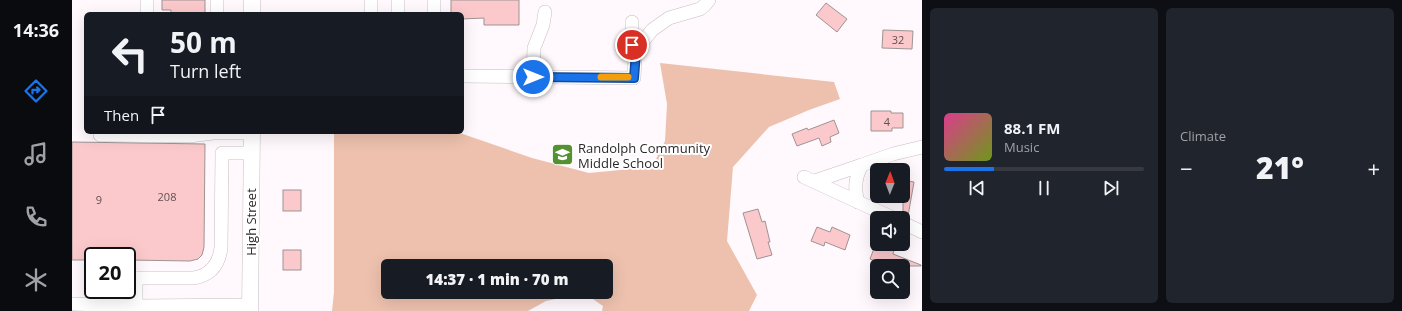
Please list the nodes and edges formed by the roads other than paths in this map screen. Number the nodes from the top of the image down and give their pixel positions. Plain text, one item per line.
1 (147, 0) edge
2 (217, 0) edge
3 (252, 0) edge
4 (371, 0) edge
5 (398, 0) edge
6 (434, 0) edge
7 (709, 0) edge
8 (147, 12) edge
9 (217, 12) edge
10 (252, 12) edge
11 (371, 12) edge
12 (398, 12) edge
13 (434, 12) edge
14 (545, 12) dead end
15 (632, 22) dead end
16 (636, 52) junction
17 (464, 76) edge
18 (533, 77) junction
19 (100, 134) edge
20 (202, 134) edge
21 (252, 134) edge
22 (922, 146) edge
23 (252, 153) junction
24 (862, 165) junction
25 (858, 202) junction
26 (878, 211) edge
27 (910, 226) edge
28 (922, 232) edge
29 (136, 278) edge
30 (135, 299) edge
31 (136, 306) junction
32 (76, 307) edge
33 (250, 308) edge

1 - 8 street
2 - 9 street
3 - 10 main road
4 - 11 street
5 - 12 street
6 - 13 street
7 - 16 street
14 - 18 street
15 - 16 street
16 - 18 street
17 - 18 street
19 - 20 street
21 - 23 main road, High Street
22 - 24 street
23 - 29 street
23 - 33 main road, High Street
24 - 25 street
24 - 25 street
25 - 26 street
27 - 28 street
30 - 31 street
31 - 32 street
31 - 33 street

